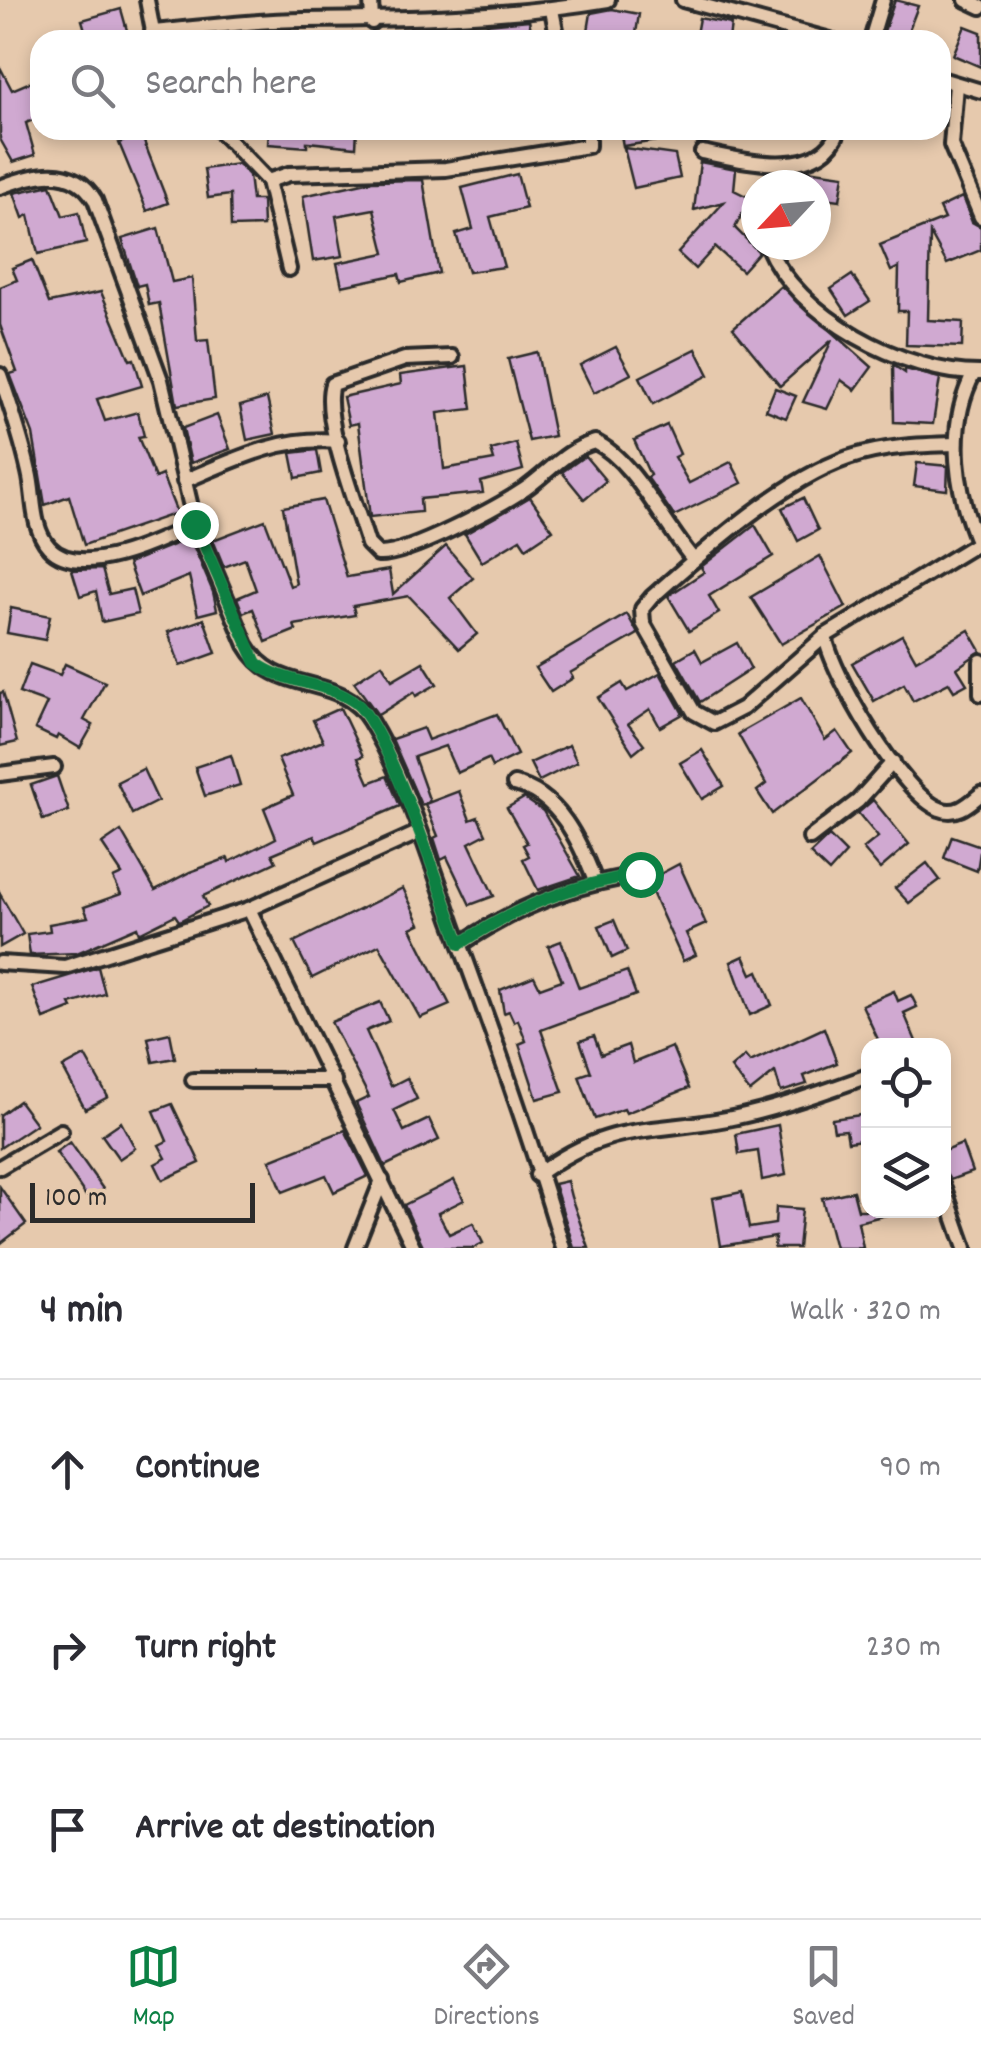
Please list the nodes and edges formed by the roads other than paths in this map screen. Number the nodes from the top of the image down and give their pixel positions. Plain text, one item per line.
1 (147, 0) edge
2 (371, 0) edge
3 (608, 0) edge
4 (683, 0) edge
5 (883, 0) edge
6 (966, 0) edge
7 (509, 7) edge
8 (981, 7) edge
9 (552, 10) junction
10 (372, 22) junction
11 (152, 30) edge
12 (208, 30) edge
13 (556, 30) edge
14 (793, 30) edge
15 (874, 30) edge
16 (951, 83) edge
17 (956, 85) junction
18 (981, 91) edge
19 (229, 140) edge
20 (588, 140) edge
21 (832, 140) edge
22 (702, 152) dead end
23 (776, 167) junction
24 (776, 170) edge
25 (268, 181) junction
26 (0, 188) edge
27 (981, 217) edge
28 (776, 260) edge
29 (290, 268) dead end
30 (452, 357) dead end
31 (978, 373) edge
32 (0, 376) edge
33 (3, 392) edge
34 (338, 442) junction
35 (956, 444) junction
36 (184, 481) junction
37 (195, 524) junction
38 (979, 547) edge
39 (694, 560) junction
40 (825, 636) junction
41 (981, 661) edge
42 (981, 694) edge
43 (894, 762) junction
44 (54, 767) dead end
45 (0, 774) edge
46 (514, 784) dead end
47 (981, 794) edge
48 (420, 832) junction
49 (810, 838) dead end
50 (640, 874) dead end
51 (595, 881) junction
52 (249, 909) junction
53 (460, 944) junction
54 (0, 963) edge
55 (861, 1078) edge
56 (193, 1080) dead end
57 (334, 1080) junction
58 (61, 1131) dead end
59 (0, 1167) edge
60 (537, 1175) junction
61 (382, 1180) junction
62 (951, 1208) edge
63 (355, 1248) edge
64 (414, 1248) edge
65 (563, 1248) edge
66 (965, 1248) edge

1 - 11 street
2 - 10 street
3 - 9 street
4 - 14 street
5 - 15 street
6 - 8 street
7 - 9 street
7 - 10 street
9 - 13 street
10 - 12 street
16 - 17 street
17 - 18 street
17 - 27 street
19 - 25 street
20 - 25 street
21 - 23 street
22 - 23 street
23 - 24 street
25 - 29 street
26 - 36 street
28 - 31 street
30 - 34 street
31 - 35 street
32 - 33 street
33 - 37 street
34 - 36 street
34 - 39 street
35 - 38 street
35 - 39 street
36 - 37 street
37 - 48 street
38 - 40 street
39 - 40 street
40 - 43 street
41 - 42 street
43 - 47 street
43 - 49 street
44 - 45 street
46 - 51 street
48 - 52 street
48 - 53 street
50 - 51 street
51 - 53 street
52 - 54 street
52 - 57 street
53 - 60 street
55 - 60 street
56 - 57 street
57 - 61 street
58 - 59 street
60 - 65 street
61 - 63 street
61 - 64 street
62 - 66 street

